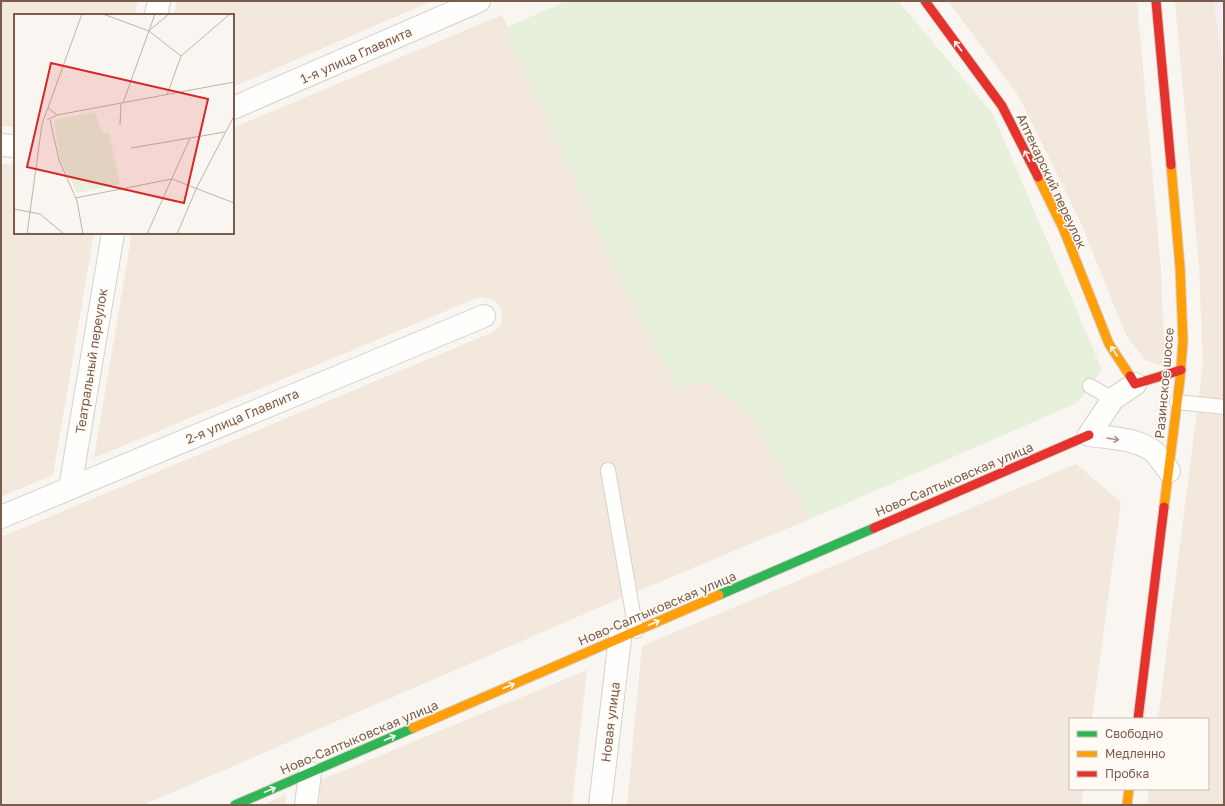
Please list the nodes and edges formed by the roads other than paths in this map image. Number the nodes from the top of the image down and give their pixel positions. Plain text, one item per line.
1 (159, 1) edge
2 (479, 1) edge
3 (925, 1) edge
4 (1156, 1) edge
5 (156, 14) edge
6 (234, 108) edge
7 (1, 145) edge
8 (14, 146) edge
9 (112, 234) edge
10 (484, 316) dead end
11 (1181, 370) junction
12 (1136, 384) junction
13 (1090, 386) dead end
14 (1112, 399) junction
15 (1177, 402) junction
16 (1224, 407) edge
17 (1089, 435) junction
18 (608, 470) dead end
19 (1169, 471) junction
20 (70, 488) junction
21 (1, 517) edge
22 (628, 635) junction
23 (1138, 718) edge
24 (310, 772) junction
25 (1129, 790) edge
26 (235, 805) edge
27 (306, 805) edge
28 (600, 805) edge
29 (1127, 805) edge

1 - 5 street
2 - 6 street, 1-я улица Главлита
12 -> 3 street, Аптекарский переулок
4 - 11 street, Разинское шоссе
7 - 8 street
9 - 20 street, Театральный переулок
10 - 20 street, 2-я улица Главлита
11 - 12 street
11 - 15 street, Разинское шоссе
12 - 14 street
13 - 14 lane
14 - 17 street
15 - 16 lane
15 - 19 street, Разинское шоссе
17 -> 19 street
22 -> 17 street, Ново-Салтыковская улица
18 - 22 lane
19 - 23 street, Разинское шоссе
20 - 21 street, 2-я улица Главлита
24 -> 22 street, Ново-Салтыковская улица
22 - 28 street, Новая улица
26 -> 24 street, Ново-Салтыковская улица
24 - 27 street
25 - 29 street

